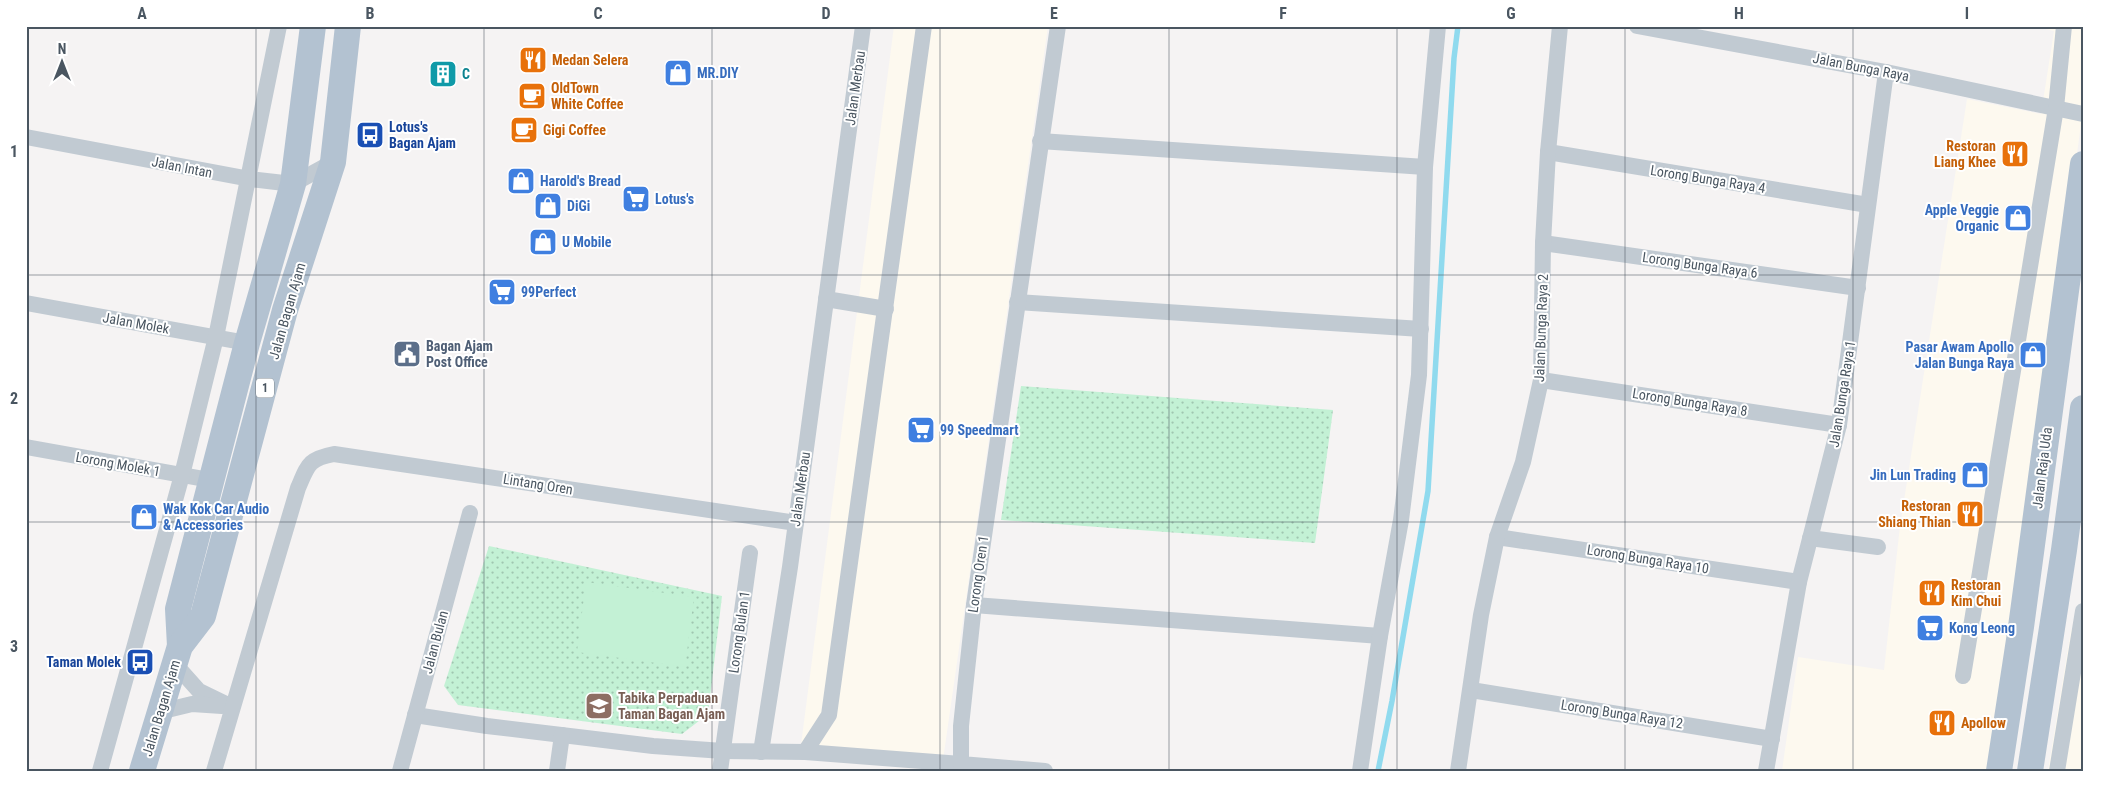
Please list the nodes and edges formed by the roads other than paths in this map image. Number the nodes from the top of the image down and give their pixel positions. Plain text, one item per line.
1 (279, 26) edge
2 (313, 26) edge
3 (348, 26) edge
4 (863, 26) edge
5 (924, 26) edge
6 (1058, 26) edge
7 (1438, 26) edge
8 (1560, 26) edge
9 (1637, 26) edge
10 (2064, 26) edge
11 (1886, 72) junction
12 (2056, 108) junction
13 (2083, 114) edge
14 (26, 137) edge
15 (1040, 141) junction
16 (1548, 152) junction
17 (333, 162) junction
18 (2083, 164) edge
19 (1426, 167) junction
20 (250, 179) junction
21 (293, 184) junction
22 (1868, 205) junction
23 (1543, 243) junction
24 (1858, 288) junction
25 (826, 299) junction
26 (1017, 302) junction
27 (26, 303) edge
28 (886, 308) junction
29 (1420, 329) junction
30 (216, 337) junction
31 (247, 343) junction
32 (1541, 380) junction
33 (2083, 408) edge
34 (1840, 425) junction
35 (26, 447) edge
36 (2080, 447) edge
37 (182, 475) junction
38 (2078, 476) edge
39 (210, 480) junction
40 (470, 513) dead end
41 (796, 523) junction
42 (1497, 537) junction
43 (1810, 538) junction
44 (1878, 547) dead end
45 (750, 554) dead end
46 (1799, 582) junction
47 (974, 605) junction
48 (2083, 611) edge
49 (2051, 635) junction
50 (1380, 636) junction
51 (2080, 640) edge
52 (177, 654) junction
53 (1963, 676) dead end
54 (1472, 690) junction
55 (232, 707) junction
56 (160, 712) junction
57 (416, 715) junction
58 (562, 735) junction
59 (1772, 739) junction
60 (723, 752) junction
61 (761, 752) junction
62 (806, 752) junction
63 (961, 764) junction
64 (100, 771) edge
65 (142, 771) edge
66 (214, 771) edge
67 (400, 771) edge
68 (557, 771) edge
69 (720, 771) edge
70 (1045, 771) edge
71 (1360, 771) edge
72 (1458, 771) edge
73 (1766, 771) edge
74 (1999, 771) edge
75 (2030, 771) edge
76 (2057, 771) edge

1 - 20 street
2 - 21 main road, Jalan Bagan Ajam / 1
3 - 17 main road, Jalan Bagan Ajam / 1
4 - 25 street, Jalan Merbau
5 - 28 street
6 - 15 street, Lorong Oren 1
7 - 19 street
8 - 16 street, Jalan Bunga Raya 2
9 - 11 street, Jalan Bunga Raya
10 - 12 street
11 - 12 street, Jalan Bunga Raya
11 - 22 street, Jalan Bunga Raya 1
12 - 13 street, Jalan Bunga Raya
12 - 53 street
14 - 20 street, Jalan Intan
15 - 19 street
15 - 26 street, Lorong Oren 1
16 - 22 street, Lorong Bunga Raya 4
16 - 23 street, Jalan Bunga Raya 2
17 - 21 street
17 - 52 main road, Jalan Bagan Ajam / 1
18 - 74 main road, Jalan Raja Uda
19 - 29 street
20 - 21 street, Jalan Intan
20 - 30 street
21 - 31 main road, Jalan Bagan Ajam / 1
22 - 24 street, Jalan Bunga Raya 1
23 - 24 street, Lorong Bunga Raya 6
23 - 32 street, Jalan Bunga Raya 2
24 - 34 street, Jalan Bunga Raya 1
25 - 28 street
25 - 41 street, Jalan Merbau
26 - 29 street
26 - 47 street, Lorong Oren 1
27 - 30 street, Jalan Molek
28 - 62 street
29 - 50 street
30 - 31 street, Jalan Molek
30 - 37 street
31 - 39 main road, Jalan Bagan Ajam / 1
32 - 34 street, Lorong Bunga Raya 8
32 - 42 street, Jalan Bunga Raya 2
33 - 36 main road
34 - 43 street, Jalan Bunga Raya 1
35 - 37 street, Lorong Molek 1
36 - 38 main road
37 - 39 street, Lorong Molek 1
37 - 64 street
38 - 49 main road
39 - 52 main road, Jalan Bagan Ajam / 1
40 - 57 street, Jalan Bulan
41 - 55 street, Lintang Oren
41 - 61 street, Jalan Merbau
42 - 46 street, Lorong Bunga Raya 10
42 - 54 street, Jalan Bunga Raya 2
43 - 44 street
43 - 46 street, Jalan Bunga Raya 1
45 - 60 street, Lorong Bulan 1
46 - 59 street, Jalan Bunga Raya 1
47 - 50 street
47 - 63 street, Lorong Oren 1
48 - 51 street
49 - 51 street
49 - 75 main road
50 - 71 street
51 - 76 street
52 - 55 street
52 - 56 main road, Jalan Bagan Ajam / 1
54 - 59 street, Lorong Bunga Raya 12
54 - 72 street, Jalan Bunga Raya 2
55 - 56 street
55 - 66 street, Lintang Oren
56 - 65 main road, Jalan Bagan Ajam / 1
57 - 58 street
57 - 67 street, Jalan Bulan
58 - 60 street
58 - 68 street
59 - 73 street, Jalan Bunga Raya 1
60 - 61 street
60 - 69 street, Lorong Bulan 1
61 - 62 street
62 - 63 street
63 - 70 street

